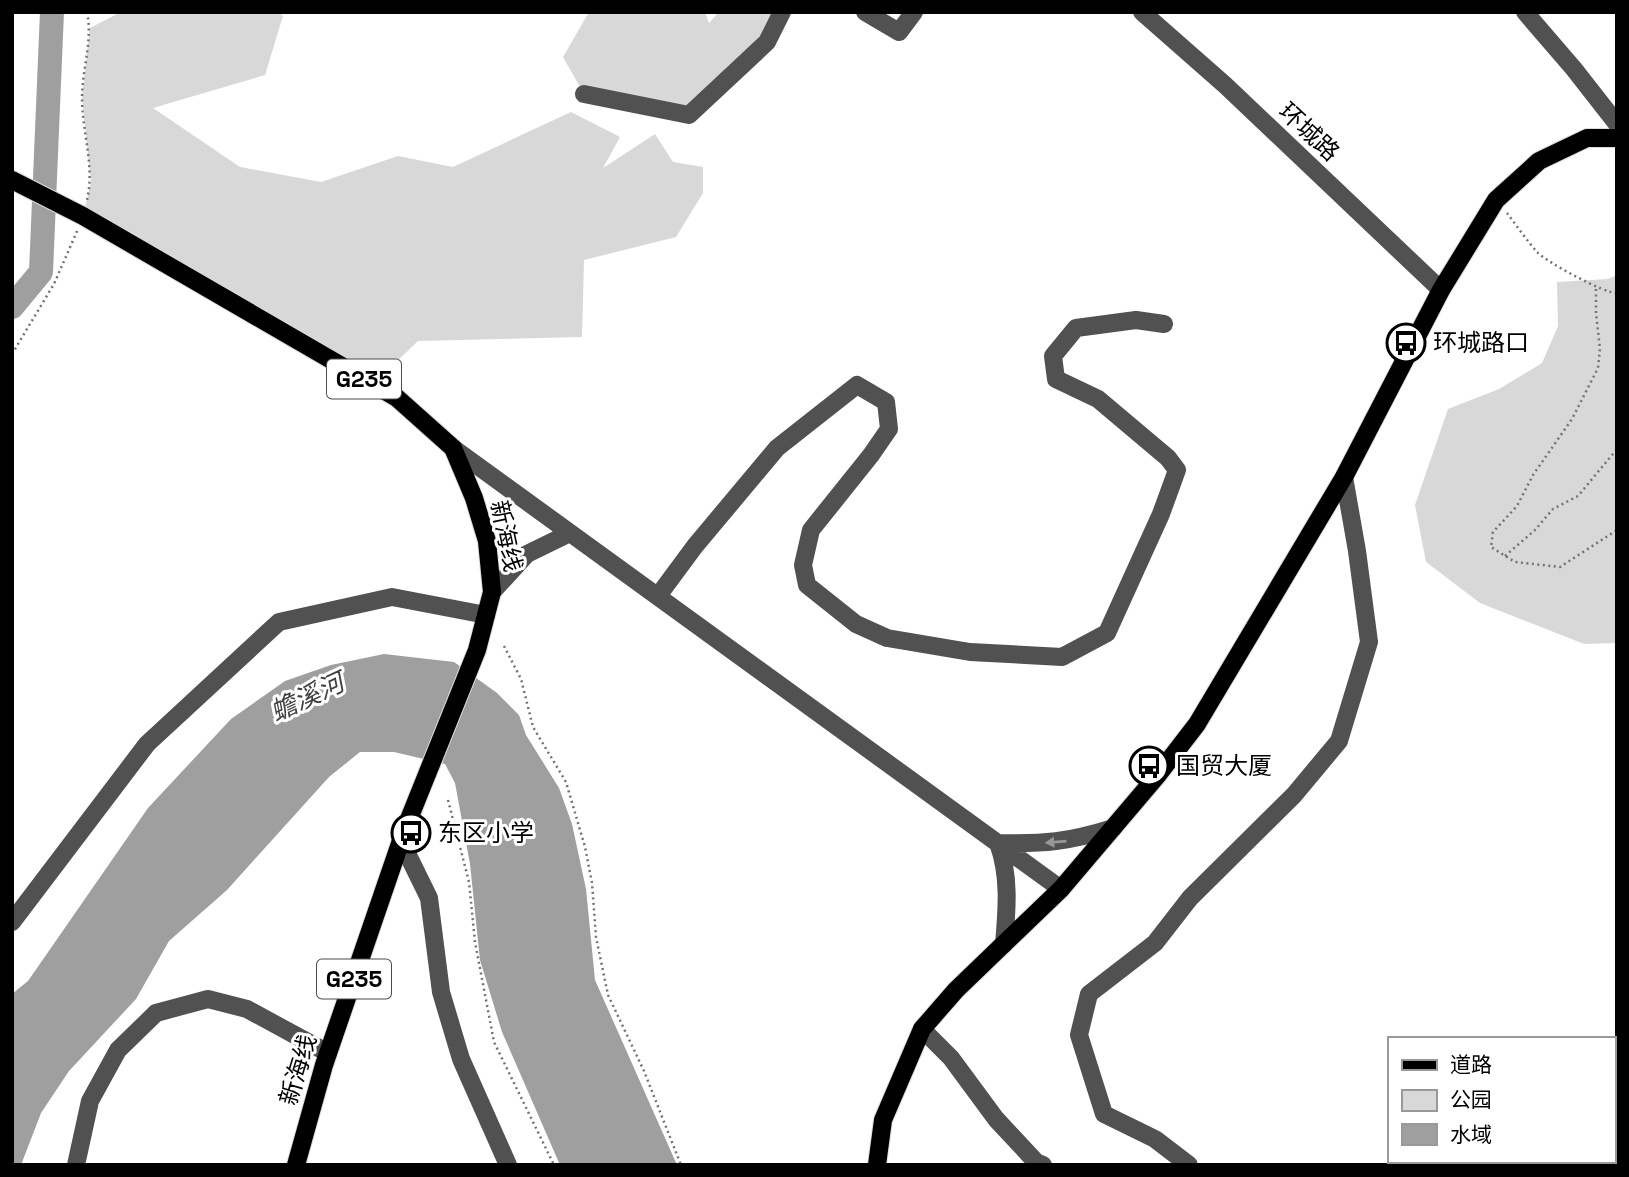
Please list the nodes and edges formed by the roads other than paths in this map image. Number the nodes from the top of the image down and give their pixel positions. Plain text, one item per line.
1 (782, 12) edge
2 (865, 12) edge
3 (914, 12) edge
4 (1142, 12) edge
5 (1525, 12) edge
6 (584, 94) dead end
7 (1617, 124) edge
8 (1617, 138) edge
9 (12, 180) edge
10 (1441, 290) junction
11 (1164, 324) dead end
12 (453, 448) junction
13 (1344, 477) junction
14 (570, 533) junction
15 (492, 592) junction
16 (658, 596) junction
17 (486, 615) junction
18 (1112, 828) junction
19 (401, 841) junction
20 (998, 843) junction
21 (1061, 889) junction
22 (12, 922) edge
23 (1004, 944) junction
24 (922, 1029) junction
25 (328, 1053) junction
26 (75, 1165) edge
27 (296, 1165) edge
28 (508, 1165) edge
29 (877, 1165) edge
30 (1042, 1165) edge
31 (1189, 1165) edge

1 - 6 street
2 - 3 street
4 - 10 street, 环城路
5 - 7 street
8 - 10 main road
9 - 12 main road, 新海线 / G235
10 - 13 main road
11 - 16 street
12 - 14 street
12 - 15 main road, 新海线 / G235
13 - 18 main road
13 - 31 street
14 - 15 street
14 - 16 street
15 - 17 main road, 新海线 / G235
16 - 20 street
17 - 19 main road, 新海线 / G235
17 - 22 street
18 -> 20 street
18 - 21 main road
19 - 25 main road, 新海线 / G235
19 - 28 street
20 - 21 street
20 - 23 street
21 - 23 main road
23 - 24 main road
24 - 29 main road
24 - 30 street
25 - 26 street
25 - 27 main road, 新海线 / G235

